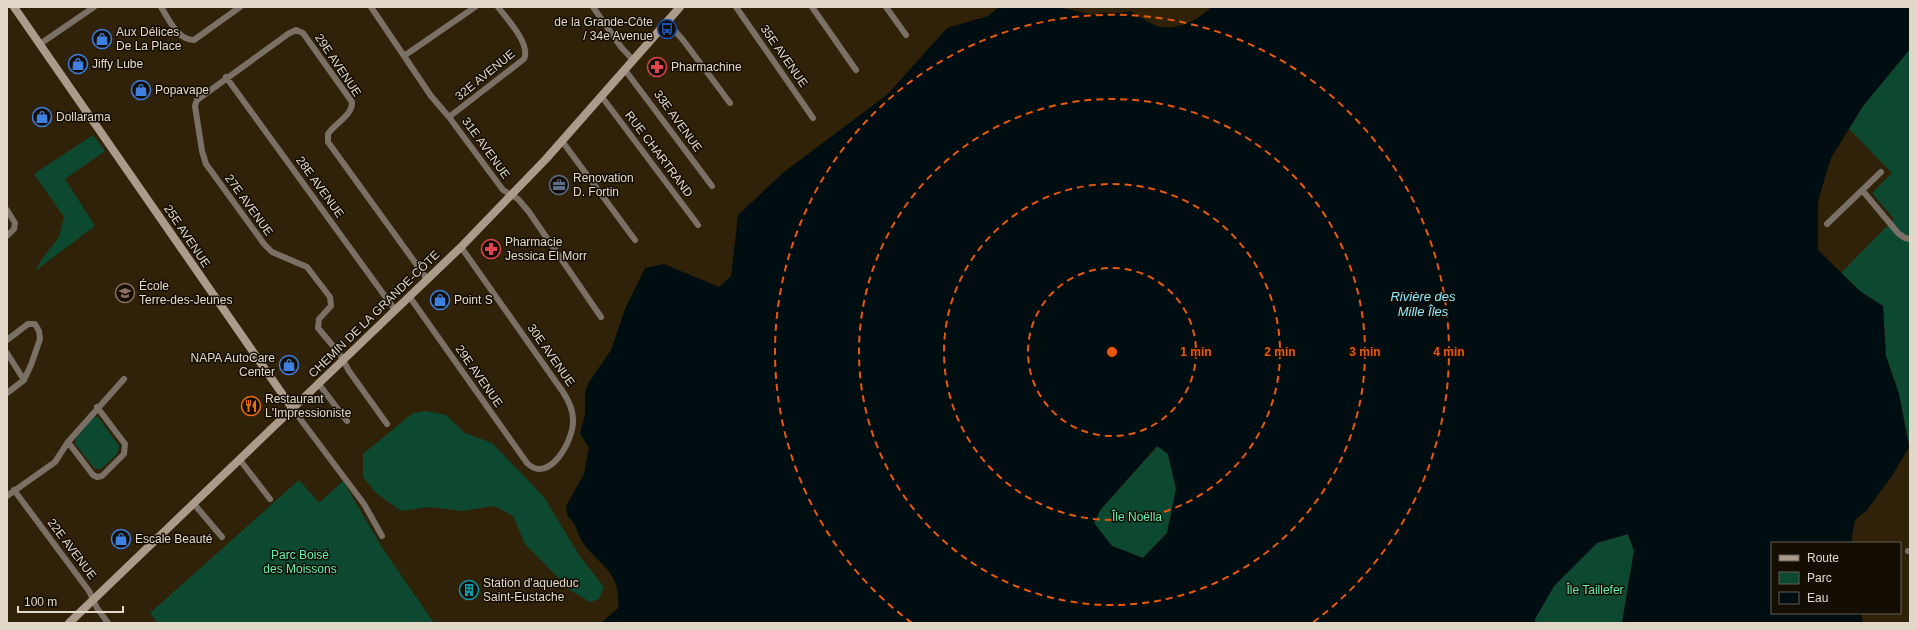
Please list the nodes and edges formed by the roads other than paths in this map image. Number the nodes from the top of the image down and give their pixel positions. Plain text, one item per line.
1 (14, 7) edge
2 (94, 7) edge
3 (160, 7) edge
4 (240, 7) edge
5 (371, 7) edge
6 (474, 7) edge
7 (498, 7) edge
8 (593, 7) edge
9 (680, 7) edge
10 (736, 7) edge
11 (812, 7) edge
12 (886, 7) edge
13 (667, 22) junction
14 (906, 35) dead end
15 (40, 44) junction
16 (404, 56) junction
17 (633, 60) junction
18 (625, 70) junction
19 (856, 70) dead end
20 (226, 78) junction
21 (602, 97) junction
22 (730, 103) dead end
23 (449, 117) junction
24 (813, 118) dead end
25 (562, 141) junction
26 (1881, 172) dead end
27 (712, 186) dead end
28 (1862, 190) junction
29 (512, 196) junction
30 (7, 210) edge
31 (1827, 224) dead end
32 (698, 225) dead end
33 (7, 236) edge
34 (1910, 239) edge
35 (635, 240) dead end
36 (462, 247) junction
37 (427, 279) junction
38 (409, 296) junction
39 (395, 310) junction
40 (601, 317) dead end
41 (7, 340) edge
42 (7, 353) edge
43 (343, 360) junction
44 (124, 379) dead end
45 (24, 380) junction
46 (318, 383) junction
47 (7, 393) edge
48 (97, 407) junction
49 (292, 408) junction
50 (348, 421) dead end
51 (387, 424) dead end
52 (68, 442) junction
53 (240, 460) junction
54 (532, 467) joint
55 (14, 490) junction
56 (7, 496) edge
57 (270, 499) dead end
58 (194, 504) junction
59 (382, 536) dead end
60 (222, 537) dead end
61 (93, 600) junction
62 (69, 623) edge
63 (108, 623) edge

1 - 15 main road, 25E AVENUE
2 - 15 street
3 - 4 street
5 - 16 street, 31E AVENUE
6 - 16 street
7 - 23 street, 32E AVENUE
8 - 17 street
9 - 13 main road, CHEMIN DE LA GRANDE-CÔTE
10 - 24 street, 35E AVENUE
11 - 19 street
12 - 14 street
13 - 17 main road, CHEMIN DE LA GRANDE-CÔTE
13 - 22 street
15 - 49 main road, 25E AVENUE
16 - 23 street, 31E AVENUE
17 - 18 main road, CHEMIN DE LA GRANDE-CÔTE
18 - 21 main road, CHEMIN DE LA GRANDE-CÔTE
18 - 27 street, 33E AVENUE
20 - 37 street, 29E AVENUE
20 - 39 street, 28E AVENUE
20 - 43 street, 27E AVENUE
21 - 25 main road, CHEMIN DE LA GRANDE-CÔTE
21 - 32 street, RUE CHARTRAND
23 - 29 street, 31E AVENUE
25 - 29 main road, CHEMIN DE LA GRANDE-CÔTE
25 - 35 street
26 - 28 street
28 - 31 street
28 - 34 street
29 - 36 main road, CHEMIN DE LA GRANDE-CÔTE
29 - 40 street, 31E AVENUE
30 - 33 street
36 - 37 main road, CHEMIN DE LA GRANDE-CÔTE
36 - 54 street, 30E AVENUE
37 - 38 main road, CHEMIN DE LA GRANDE-CÔTE
38 - 39 main road, CHEMIN DE LA GRANDE-CÔTE
38 - 54 street, 29E AVENUE
39 - 43 main road, CHEMIN DE LA GRANDE-CÔTE
41 - 45 street
42 - 45 street
43 - 46 main road, CHEMIN DE LA GRANDE-CÔTE
43 - 51 street, 27E AVENUE
44 - 48 street
45 - 47 street
46 - 49 main road, CHEMIN DE LA GRANDE-CÔTE
46 - 50 street
48 - 52 street
48 - 52 street
49 - 53 main road, CHEMIN DE LA GRANDE-CÔTE
49 - 59 street, 25E AVENUE
52 - 55 street
53 - 57 street
53 - 58 main road, CHEMIN DE LA GRANDE-CÔTE
55 - 56 street
55 - 61 street, 22E AVENUE
58 - 60 street
58 - 61 main road, CHEMIN DE LA GRANDE-CÔTE
61 - 62 main road, CHEMIN DE LA GRANDE-CÔTE
61 - 63 street, 22E AVENUE

